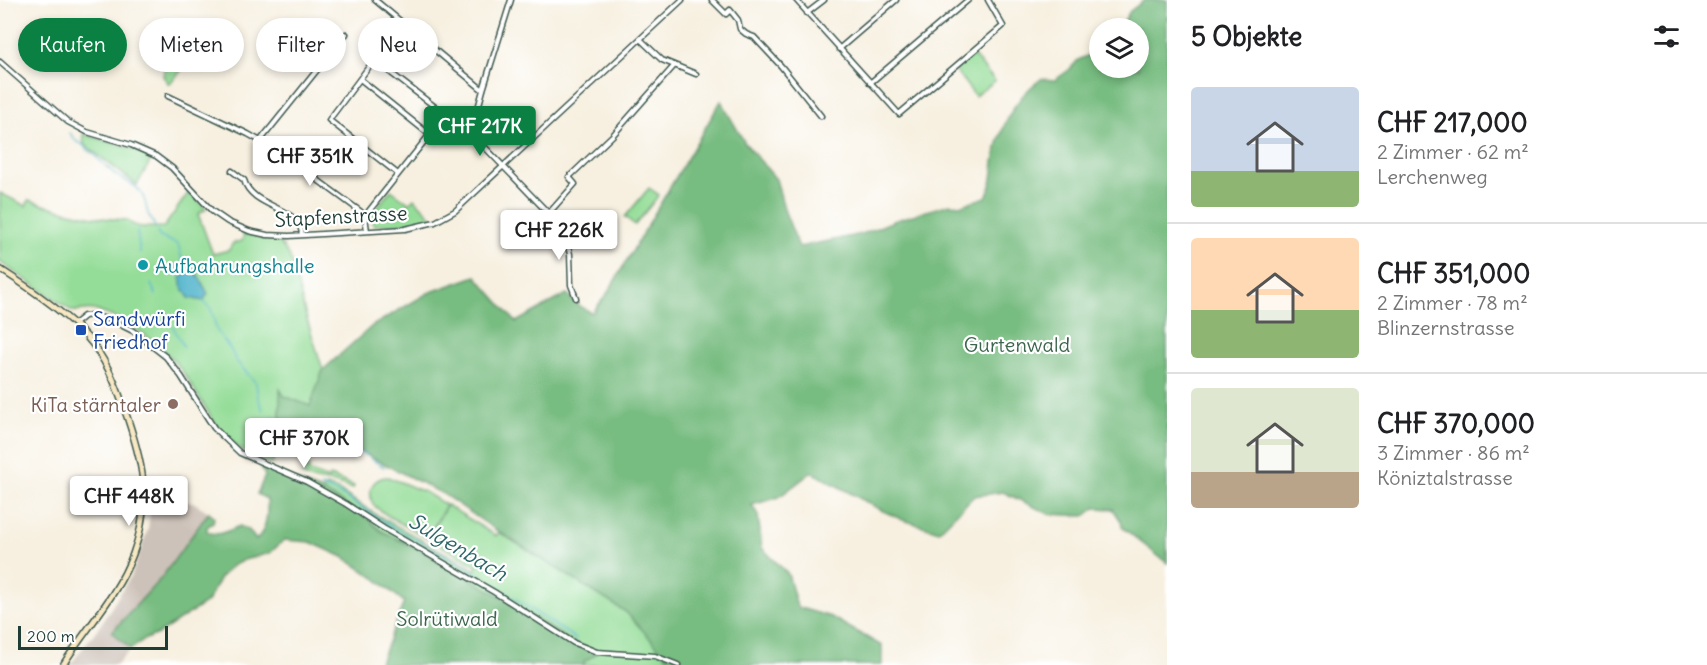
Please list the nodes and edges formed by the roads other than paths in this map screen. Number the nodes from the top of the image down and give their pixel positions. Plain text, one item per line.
1 (375, 0) edge
2 (511, 0) edge
3 (682, 0) edge
4 (712, 0) edge
5 (796, 0) edge
6 (824, 0) edge
7 (896, 0) edge
8 (968, 0) edge
9 (988, 0) edge
10 (807, 13) junction
11 (640, 39) junction
12 (839, 49) junction
13 (0, 62) edge
14 (674, 66) junction
15 (315, 72) edge
16 (696, 74) dead end
17 (360, 79) junction
18 (870, 83) junction
19 (483, 90) junction
20 (168, 96) dead end
21 (446, 114) junction
22 (821, 116) dead end
23 (471, 134) junction
24 (430, 135) junction
25 (260, 141) junction
26 (504, 165) junction
27 (232, 171) dead end
28 (398, 174) junction
29 (549, 213) junction
30 (365, 216) junction
31 (367, 231) junction
32 (302, 236) junction
33 (0, 269) edge
34 (576, 298) dead end
35 (74, 324) junction
36 (63, 665) edge
37 (678, 665) edge

1 - 19 street
2 - 19 street
3 - 11 street, Stapfenstrasse
4 - 22 street
5 - 10 street
6 - 10 street
7 - 12 street
8 - 18 street
9 - 18 street
10 - 12 street
11 - 14 street
11 - 26 street, Stapfenstrasse
12 - 18 street
13 - 32 street, Stapfenstrasse
14 - 16 street
14 - 29 street
15 - 25 street
17 - 21 street
17 - 24 street
17 - 28 street
19 - 23 street
20 - 25 street
21 - 23 street
21 - 24 street
23 - 26 street
24 - 28 street
25 - 30 street
26 - 29 street
26 - 31 street, Stapfenstrasse
27 - 32 street
28 - 30 street
29 - 34 street
30 - 31 street
31 - 32 street, Stapfenstrasse
33 - 35 street
35 - 36 street
35 - 37 street

